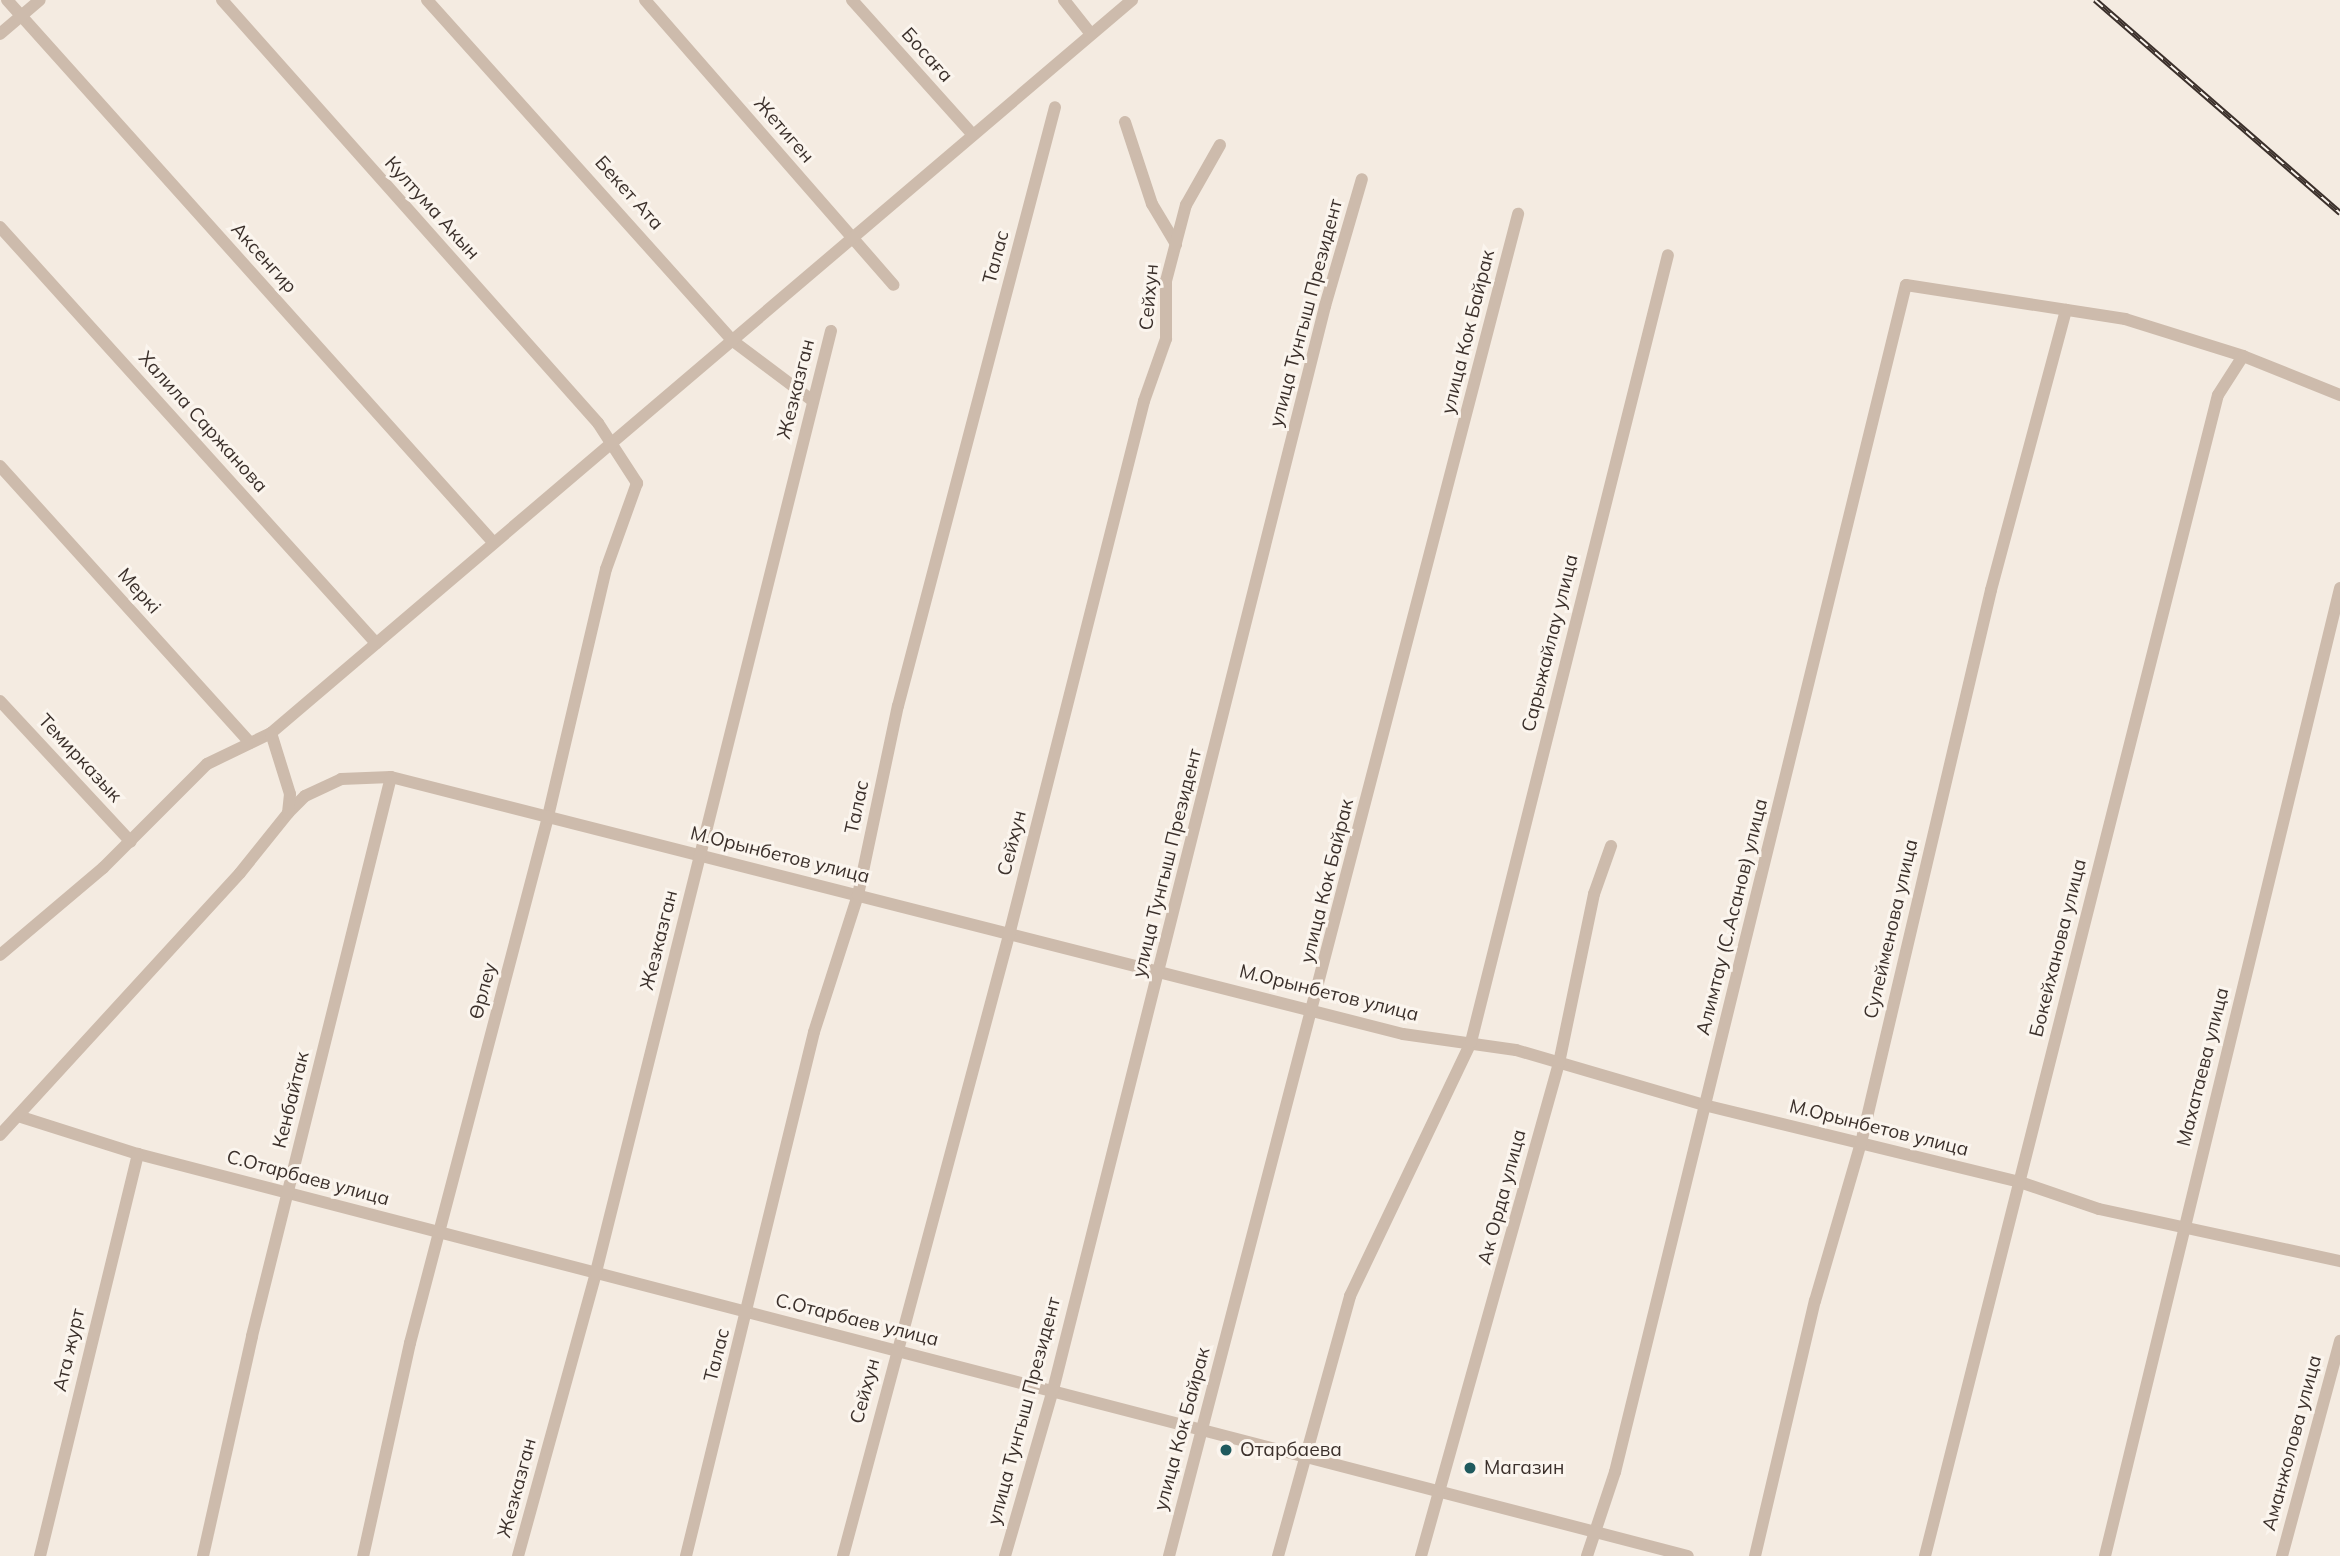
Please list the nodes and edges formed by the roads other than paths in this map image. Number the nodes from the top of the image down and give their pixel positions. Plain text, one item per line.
1 (7, 0) edge
2 (40, 0) edge
3 (222, 0) edge
4 (427, 0) edge
5 (645, 0) edge
6 (852, 0) edge
7 (1064, 0) edge
8 (1132, 0) edge
9 (21, 17) junction
10 (0, 34) edge
11 (1091, 34) junction
12 (1055, 107) dead end
13 (1125, 122) dead end
14 (973, 135) junction
15 (1220, 145) dead end
16 (1362, 179) dead end
17 (1518, 214) dead end
18 (0, 227) edge
19 (853, 238) junction
20 (1176, 244) junction
21 (1668, 255) dead end
22 (894, 285) dead end
23 (2066, 310) junction
24 (831, 331) dead end
25 (733, 341) junction
26 (2244, 356) junction
27 (2340, 395) edge
28 (813, 401) junction
29 (610, 444) junction
30 (0, 466) edge
31 (493, 542) junction
32 (2340, 588) edge
33 (376, 643) junction
34 (0, 701) edge
35 (271, 733) junction
36 (250, 743) junction
37 (391, 777) junction
38 (288, 813) junction
39 (548, 817) junction
40 (131, 842) junction
41 (1611, 846) dead end
42 (700, 855) junction
43 (858, 895) junction
44 (1009, 935) junction
45 (2, 949) edge
46 (1160, 971) junction
47 (1315, 1008) junction
48 (1471, 1042) junction
49 (1559, 1063) junction
50 (1704, 1105) junction
51 (18, 1116) junction
52 (0, 1135) edge
53 (1861, 1143) junction
54 (138, 1154) junction
55 (2020, 1182) junction
56 (288, 1193) junction
57 (2187, 1226) junction
58 (440, 1232) junction
59 (2340, 1261) edge
60 (596, 1272) junction
61 (747, 1312) junction
62 (2340, 1341) edge
63 (895, 1352) junction
64 (1053, 1390) junction
65 (1205, 1427) junction
66 (1303, 1454) junction
67 (1436, 1492) junction
68 (1596, 1531) junction
69 (40, 1556) edge
70 (203, 1556) edge
71 (363, 1556) edge
72 (518, 1556) edge
73 (686, 1556) edge
74 (843, 1556) edge
75 (1005, 1556) edge
76 (1170, 1556) edge
77 (1278, 1556) edge
78 (1421, 1556) edge
79 (1587, 1556) edge
80 (1688, 1556) edge
81 (1755, 1556) edge
82 (1925, 1556) edge
83 (2105, 1556) edge
84 (2282, 1556) edge

1 - 9 street, Аксенгир
2 - 9 street
3 - 29 street, Култума Акын
4 - 25 street, Бекет Ата
5 - 19 street, Жетиген
6 - 14 street, Босаға
7 - 11 street
8 - 11 street
9 - 10 street
9 - 31 street, Аксенгир
11 - 14 street
12 - 43 street, Талас
13 - 20 street
14 - 19 street
15 - 20 street, Сейхун
16 - 46 street, улица Тунгыш Президент
17 - 47 street, улица Кок Байрак
18 - 33 street, Халила Саржанова
19 - 22 street, Жетиген
19 - 25 street
20 - 44 street, Сейхун
21 - 48 street, Сарыжайлау улица
23 - 26 street
23 - 50 street, Алимтау (С.Асанов) улица
23 - 53 street, Сулейменова улица
24 - 28 street, Жезказган
25 - 28 street, Бекет Ата
25 - 29 street
26 - 27 street
26 - 55 street, Бокейханова улица
28 - 42 street, Жезказган
29 - 31 street
29 - 39 street, Өрлеу
30 - 36 street, Меркі
31 - 33 street
32 - 57 street, Махатаева улица
33 - 35 street
34 - 40 street, Темирказык
35 - 36 street
35 - 38 street
36 - 40 street
37 - 38 street, М.Орынбетов улица
37 - 39 street, М.Орынбетов улица
37 - 56 street, Кенбайтак
38 - 51 street, М.Орынбетов улица
39 - 42 street, М.Орынбетов улица
39 - 58 street, Өрлеу
40 - 45 street
41 - 49 street, Ак Орда улица
42 - 43 street, М.Орынбетов улица
42 - 60 street, Жезказган
43 - 44 street, М.Орынбетов улица
43 - 61 street, Талас
44 - 46 street, М.Орынбетов улица
44 - 63 street, Сейхун
46 - 47 street, М.Орынбетов улица
46 - 64 street, улица Тунгыш Президент
47 - 48 street, М.Орынбетов улица
47 - 65 street, улица Кок Байрак
48 - 49 street, М.Орынбетов улица
48 - 66 street, Сарыжайлау улица
49 - 50 street, М.Орынбетов улица
49 - 67 street, Ак Орда улица
50 - 53 street, М.Орынбетов улица
50 - 68 street, Алимтау (С.Асанов) улица
51 - 52 street, М.Орынбетов улица
51 - 54 street, С.Отарбаев улица
53 - 55 street, М.Орынбетов улица
53 - 81 street, Сулейменова улица
54 - 56 street, С.Отарбаев улица
54 - 69 street, Ата журт
55 - 57 street, М.Орынбетов улица
55 - 82 street, Бокейханова улица
56 - 58 street, С.Отарбаев улица
56 - 70 street, Кенбайтак
57 - 59 street, М.Орынбетов улица
57 - 83 street, Махатаева улица
58 - 60 street, С.Отарбаев улица
58 - 71 street, Өрлеу
60 - 61 street, С.Отарбаев улица
60 - 72 street, Жезказган
61 - 63 street, С.Отарбаев улица
61 - 73 street, Талас
62 - 84 street, Аманжолова улица
63 - 64 street, С.Отарбаев улица
63 - 74 street, Сейхун
64 - 65 street, С.Отарбаев улица
64 - 75 street, улица Тунгыш Президент
65 - 66 street, С.Отарбаев улица
65 - 76 street, улица Кок Байрак
66 - 67 street, С.Отарбаев улица
66 - 77 street, Сарыжайлау улица
67 - 68 street, С.Отарбаев улица
67 - 78 street, Ак Орда улица
68 - 79 street, Алимтау (С.Асанов) улица
68 - 80 street, С.Отарбаев улица

